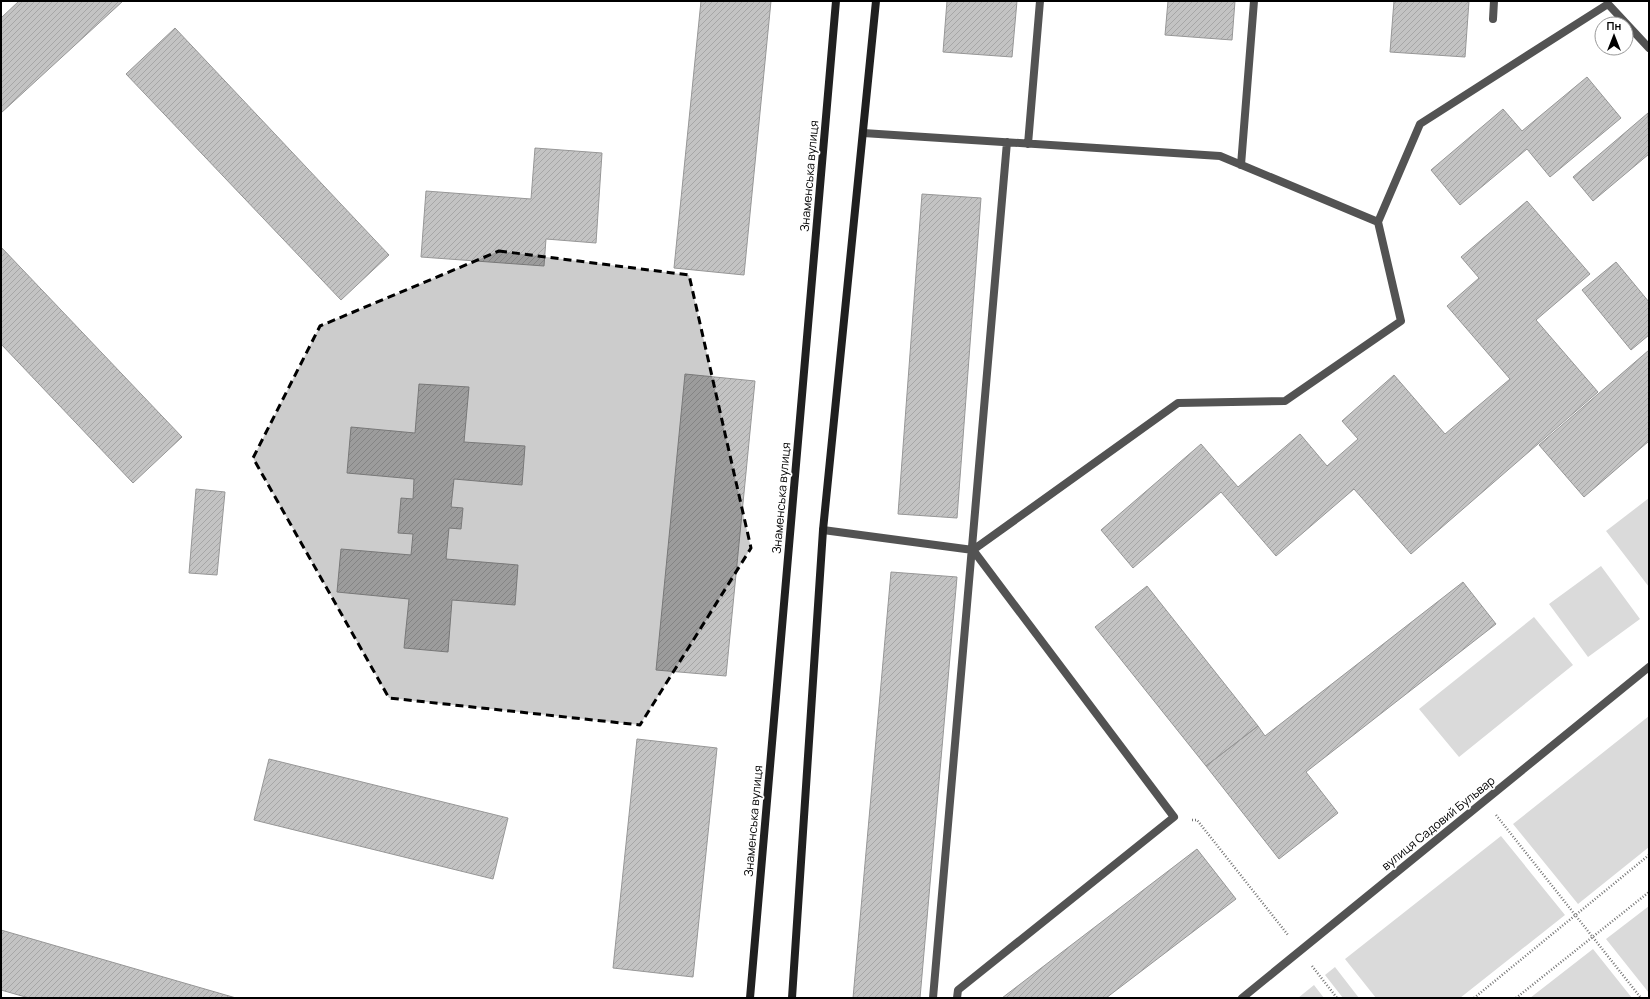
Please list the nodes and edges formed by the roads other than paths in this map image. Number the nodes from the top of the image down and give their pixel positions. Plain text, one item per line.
1 (836, 1) edge
2 (876, 1) edge
3 (1040, 1) edge
4 (1254, 1) edge
5 (1494, 1) edge
6 (1493, 19) dead end
7 (1649, 48) edge
8 (863, 133) junction
9 (1007, 142) junction
10 (1028, 144) junction
11 (1241, 165) junction
12 (1378, 222) junction
13 (823, 530) junction
14 (973, 550) junction
15 (1649, 667) edge
16 (750, 998) edge
17 (792, 998) edge
18 (933, 998) edge
19 (956, 998) edge
20 (1242, 998) edge

1 - 16 main road, Знаменська вулиця
2 - 8 main road
3 - 10 street
4 - 11 street
5 - 6 street
7 - 12 street
8 - 9 street
8 - 13 main road
9 - 10 street
9 - 14 street
10 - 11 street
11 - 12 street
12 - 14 street
13 - 14 street
13 - 17 main road
14 - 18 street
14 - 19 street
15 - 20 street, вулиця Садовий Бульвар

